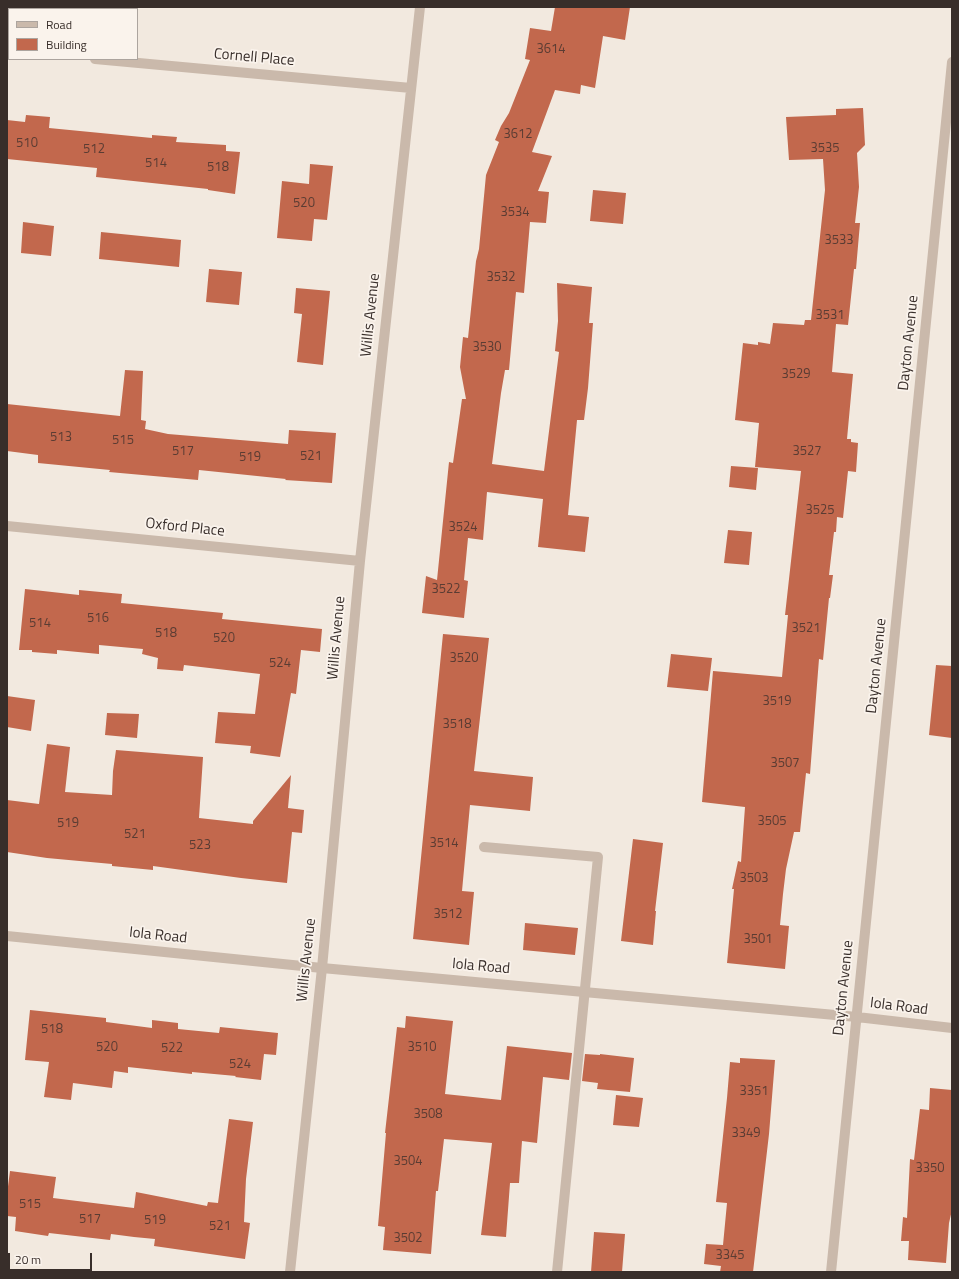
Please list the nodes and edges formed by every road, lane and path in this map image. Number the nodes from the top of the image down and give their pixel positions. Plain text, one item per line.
1 (420, 7) edge
2 (105, 60) edge
3 (952, 62) edge
4 (411, 88) junction
5 (7, 526) edge
6 (360, 561) junction
7 (484, 847) dead end
8 (7, 936) edge
9 (322, 968) junction
10 (586, 992) junction
11 (857, 1017) junction
12 (952, 1028) edge
13 (290, 1272) edge
14 (557, 1272) edge
15 (830, 1272) edge

1 - 4 street, Willis Avenue
2 - 4 street, Cornell Place
3 - 11 street, Dayton Avenue
4 - 6 street, Willis Avenue
5 - 6 street, Oxford Place
6 - 9 street, Willis Avenue
7 - 10 street
8 - 9 street, Iola Road
9 - 10 street, Iola Road
9 - 13 street, Willis Avenue
10 - 11 street, Iola Road
10 - 14 street
11 - 12 street, Iola Road
11 - 15 street, Dayton Avenue

